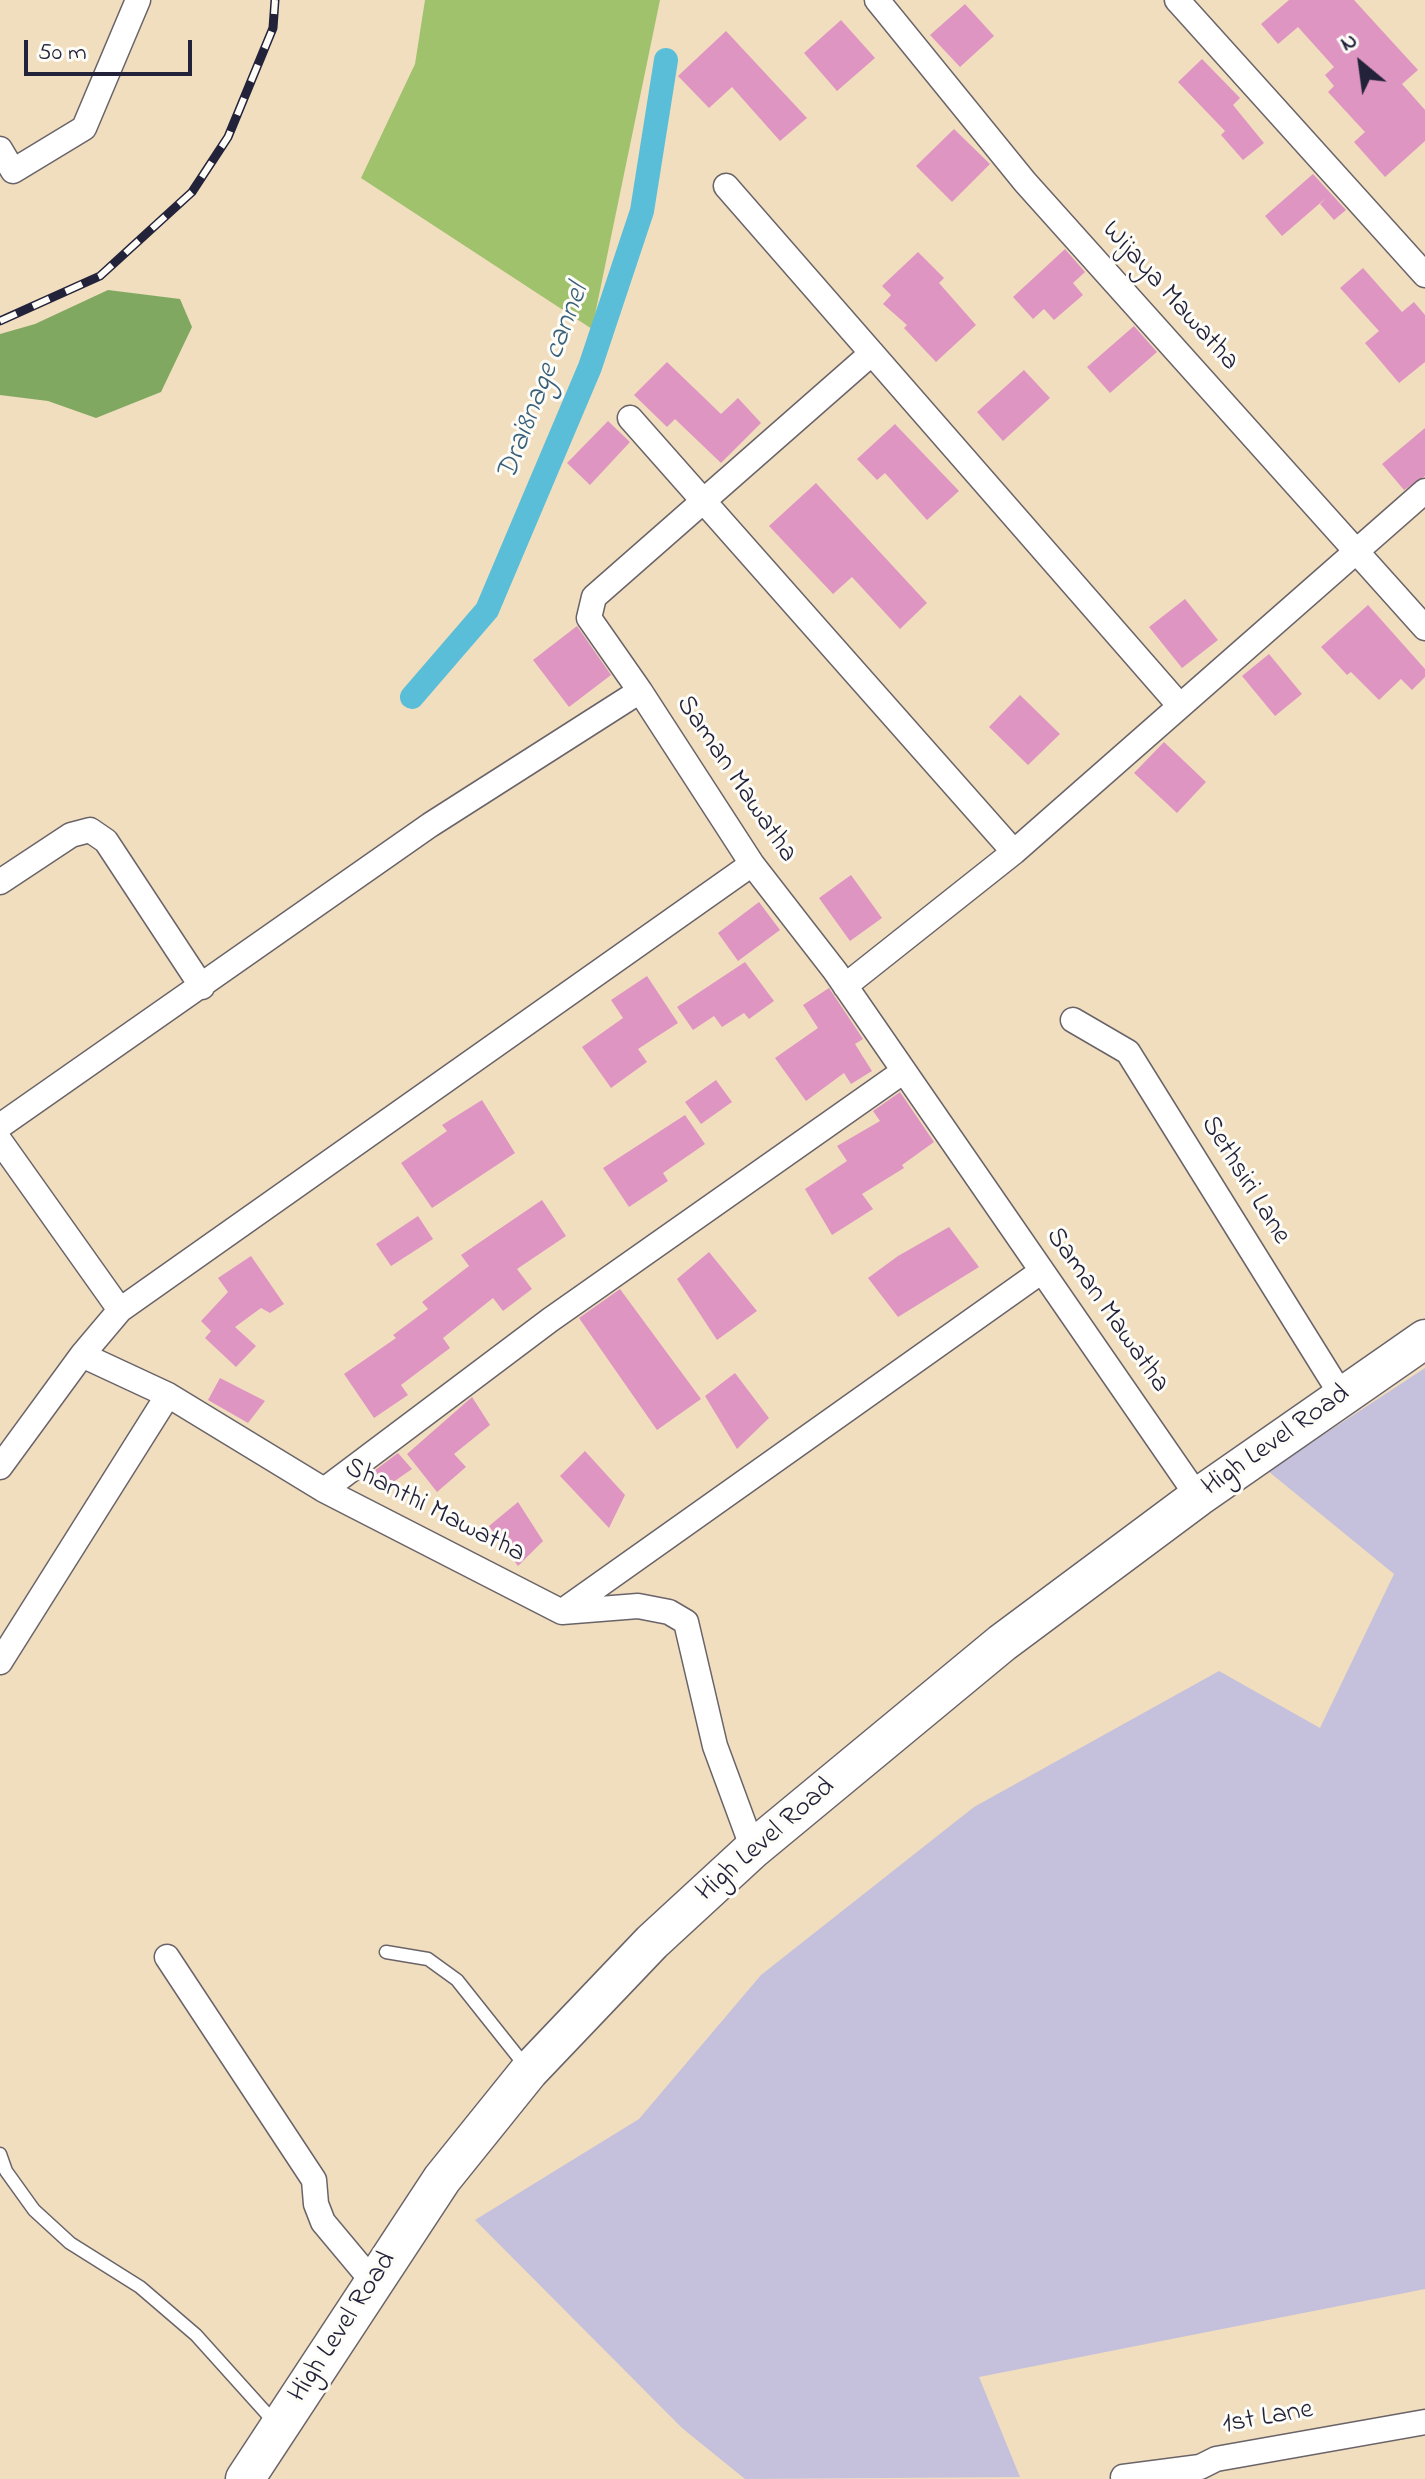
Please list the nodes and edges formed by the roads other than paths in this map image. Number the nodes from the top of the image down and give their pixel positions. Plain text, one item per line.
1 (138, 0) edge
2 (877, 0) edge
3 (1177, 0) edge
4 (0, 149) edge
5 (726, 186) dead end
6 (1425, 275) edge
7 (872, 353) junction
8 (630, 418) dead end
9 (1425, 491) edge
10 (704, 501) junction
11 (1357, 551) junction
12 (1425, 628) edge
13 (640, 691) junction
14 (1180, 706) junction
15 (1014, 852) junction
16 (752, 864) junction
17 (0, 882) edge
18 (845, 986) junction
19 (202, 987) junction
20 (1073, 1020) dead end
21 (904, 1071) junction
22 (0, 1126) edge
23 (0, 1141) edge
24 (1042, 1271) junction
25 (120, 1310) junction
26 (1425, 1339) edge
27 (82, 1355) junction
28 (168, 1395) junction
29 (1342, 1396) junction
30 (0, 1467) edge
31 (324, 1490) junction
32 (1198, 1497) junction
33 (562, 1612) junction
34 (0, 1662) edge
35 (753, 1849) junction
36 (386, 1952) dead end
37 (167, 1957) dead end
38 (529, 2071) junction
39 (0, 2154) edge
40 (374, 2283) junction
41 (1425, 2422) edge
42 (279, 2427) junction
43 (1199, 2473) edge
44 (1123, 2477) dead end
45 (245, 2479) edge

1 - 4 street
2 - 11 street, Wijaya Mawatha
3 - 6 street
5 - 7 street
7 - 10 street
7 - 14 street
8 - 10 street
9 - 11 street
10 - 13 street
10 - 15 street
11 - 12 street, Wijaya Mawatha
11 - 14 street
13 - 16 street, Saman Mawatha
13 - 19 street, Saman Mawatha
14 - 15 street
15 - 18 street
16 - 18 street, Saman Mawatha
16 - 25 street
17 - 19 street
18 - 21 street, Saman Mawatha
19 - 22 street, Saman Mawatha
20 - 29 street, Sethsiri Lane
21 - 24 street, Saman Mawatha
21 - 31 street
23 - 25 street
24 - 32 street, Saman Mawatha
24 - 33 street
25 - 27 street
26 - 29 highway, High Level Road
27 - 28 street, Shanthi Mawatha
27 - 30 street
28 - 31 street, Shanthi Mawatha
28 - 34 street
29 - 32 highway, High Level Road
31 - 33 street, Shanthi Mawatha
32 - 35 highway, High Level Road
33 - 35 street
35 - 38 highway, High Level Road
36 - 38 lane
37 - 40 street
38 - 40 highway, High Level Road
39 - 42 lane
40 - 42 highway, High Level Road
41 - 43 street, 1st Lane
42 - 45 highway, High Level Road
43 - 44 street, 1st Lane

